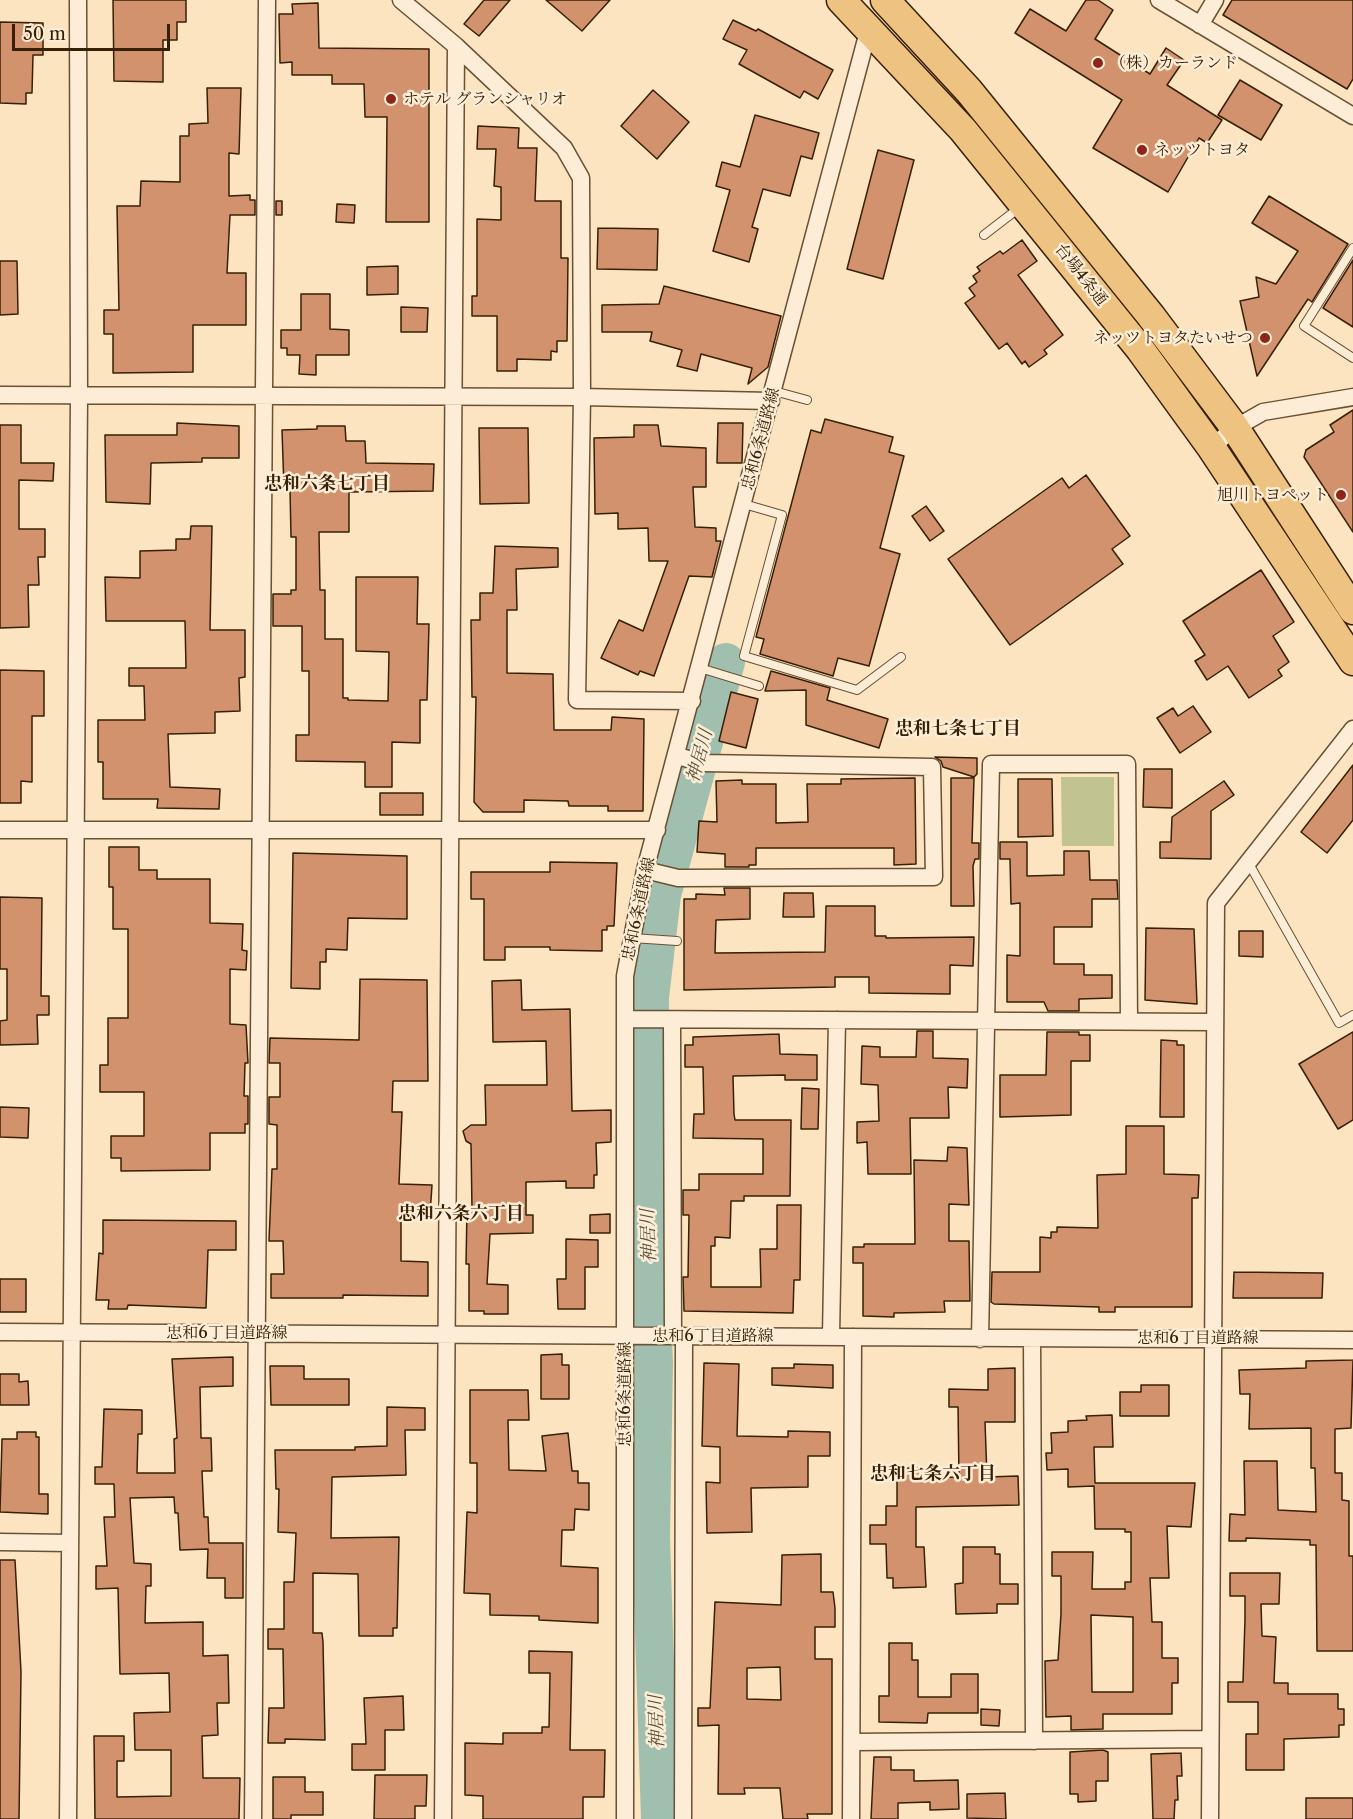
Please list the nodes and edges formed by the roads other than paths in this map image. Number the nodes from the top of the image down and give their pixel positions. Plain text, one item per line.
1 (78, 0) edge
2 (267, 0) edge
3 (401, 0) edge
4 (841, 0) edge
5 (885, 0) edge
6 (1159, 0) edge
7 (1215, 0) edge
8 (1200, 25) junction
9 (869, 28) junction
10 (456, 46) junction
11 (1351, 111) edge
12 (1024, 204) junction
13 (984, 235) dead end
14 (1353, 248) edge
15 (1353, 358) edge
16 (0, 395) edge
17 (777, 395) junction
18 (79, 396) junction
19 (582, 397) junction
20 (1353, 397) edge
21 (264, 398) junction
22 (453, 399) junction
23 (807, 400) dead end
24 (1235, 428) junction
25 (1211, 447) junction
26 (750, 506) junction
27 (1353, 610) edge
28 (901, 657) dead end
29 (1353, 661) edge
30 (706, 670) junction
31 (759, 686) dead end
32 (692, 701) junction
33 (1353, 729) edge
34 (682, 757) junction
35 (74, 829) junction
36 (0, 830) edge
37 (657, 830) junction
38 (260, 832) junction
39 (450, 832) junction
40 (1248, 862) junction
41 (651, 871) junction
42 (638, 938) junction
43 (673, 941) dead end
44 (1353, 1015) edge
45 (633, 1019) junction
46 (667, 1020) junction
47 (837, 1020) junction
48 (985, 1021) junction
49 (1129, 1021) junction
50 (1213, 1022) junction
51 (0, 1332) edge
52 (72, 1332) junction
53 (255, 1333) junction
54 (448, 1334) junction
55 (831, 1335) junction
56 (625, 1336) junction
57 (674, 1336) junction
58 (853, 1337) junction
59 (1212, 1337) junction
60 (980, 1339) junction
61 (1032, 1339) junction
62 (1353, 1340) edge
63 (0, 1542) edge
64 (70, 1543) junction
65 (1210, 1739) junction
66 (1034, 1740) junction
67 (852, 1742) junction
68 (68, 1819) edge
69 (253, 1819) edge
70 (443, 1819) edge
71 (626, 1819) edge
72 (683, 1819) edge
73 (851, 1819) edge
74 (1210, 1819) edge

1 - 18 street
2 - 21 street
3 - 10 street
4 - 9 highway, 台場4条通
5 - 24 highway, 台場4条通
6 - 8 street
7 - 8 street
8 - 11 street
9 - 12 highway, 台場4条通
9 - 17 street, 忠和6条道路線
10 - 19 street
10 - 22 street
12 - 13 lane
12 - 25 highway, 台場4条通
14 - 15 lane
16 - 18 street
17 - 19 street
17 - 23 lane
17 - 26 street, 忠和6条道路線
18 - 21 street
18 - 35 street
19 - 22 street
19 - 32 street
20 - 24 street
21 - 22 street
21 - 38 street
22 - 39 street
24 - 25 street
24 - 27 highway, 台場4条通
25 - 29 highway, 台場4条通
26 - 28 lane
26 - 30 street, 忠和6条道路線
30 - 31 lane
30 - 32 street, 忠和6条道路線
32 - 34 street, 忠和6条道路線
33 - 40 street
34 - 37 street, 忠和6条道路線
34 - 41 street
35 - 36 street
35 - 38 street
35 - 52 street
37 - 39 street
37 - 41 street, 忠和6条道路線
38 - 39 street
38 - 53 street
39 - 54 street
40 - 44 lane
40 - 50 street
41 - 42 street, 忠和6条道路線
42 - 43 lane
42 - 45 street, 忠和6条道路線
45 - 46 street
45 - 56 street, 忠和6条道路線
46 - 47 street
46 - 57 street
47 - 48 street
47 - 55 street
48 - 49 street
48 - 49 street
48 - 60 street
49 - 50 street
50 - 59 street
51 - 52 street, 忠和6丁目道路線
52 - 53 street, 忠和6丁目道路線
52 - 64 street
53 - 54 street, 忠和6丁目道路線
53 - 69 street
54 - 56 street, 忠和6丁目道路線
54 - 70 street
55 - 57 street, 忠和6丁目道路線
55 - 58 street, 忠和6丁目道路線
56 - 57 street, 忠和6丁目道路線
56 - 71 street, 忠和6条道路線
57 - 72 street
58 - 60 street, 忠和6丁目道路線
58 - 67 street
59 - 61 street, 忠和6丁目道路線
59 - 62 street, 忠和6丁目道路線
59 - 65 street
60 - 61 street, 忠和6丁目道路線
61 - 66 street
63 - 64 street
64 - 68 street
65 - 66 street
65 - 74 street
66 - 67 street
67 - 73 street

